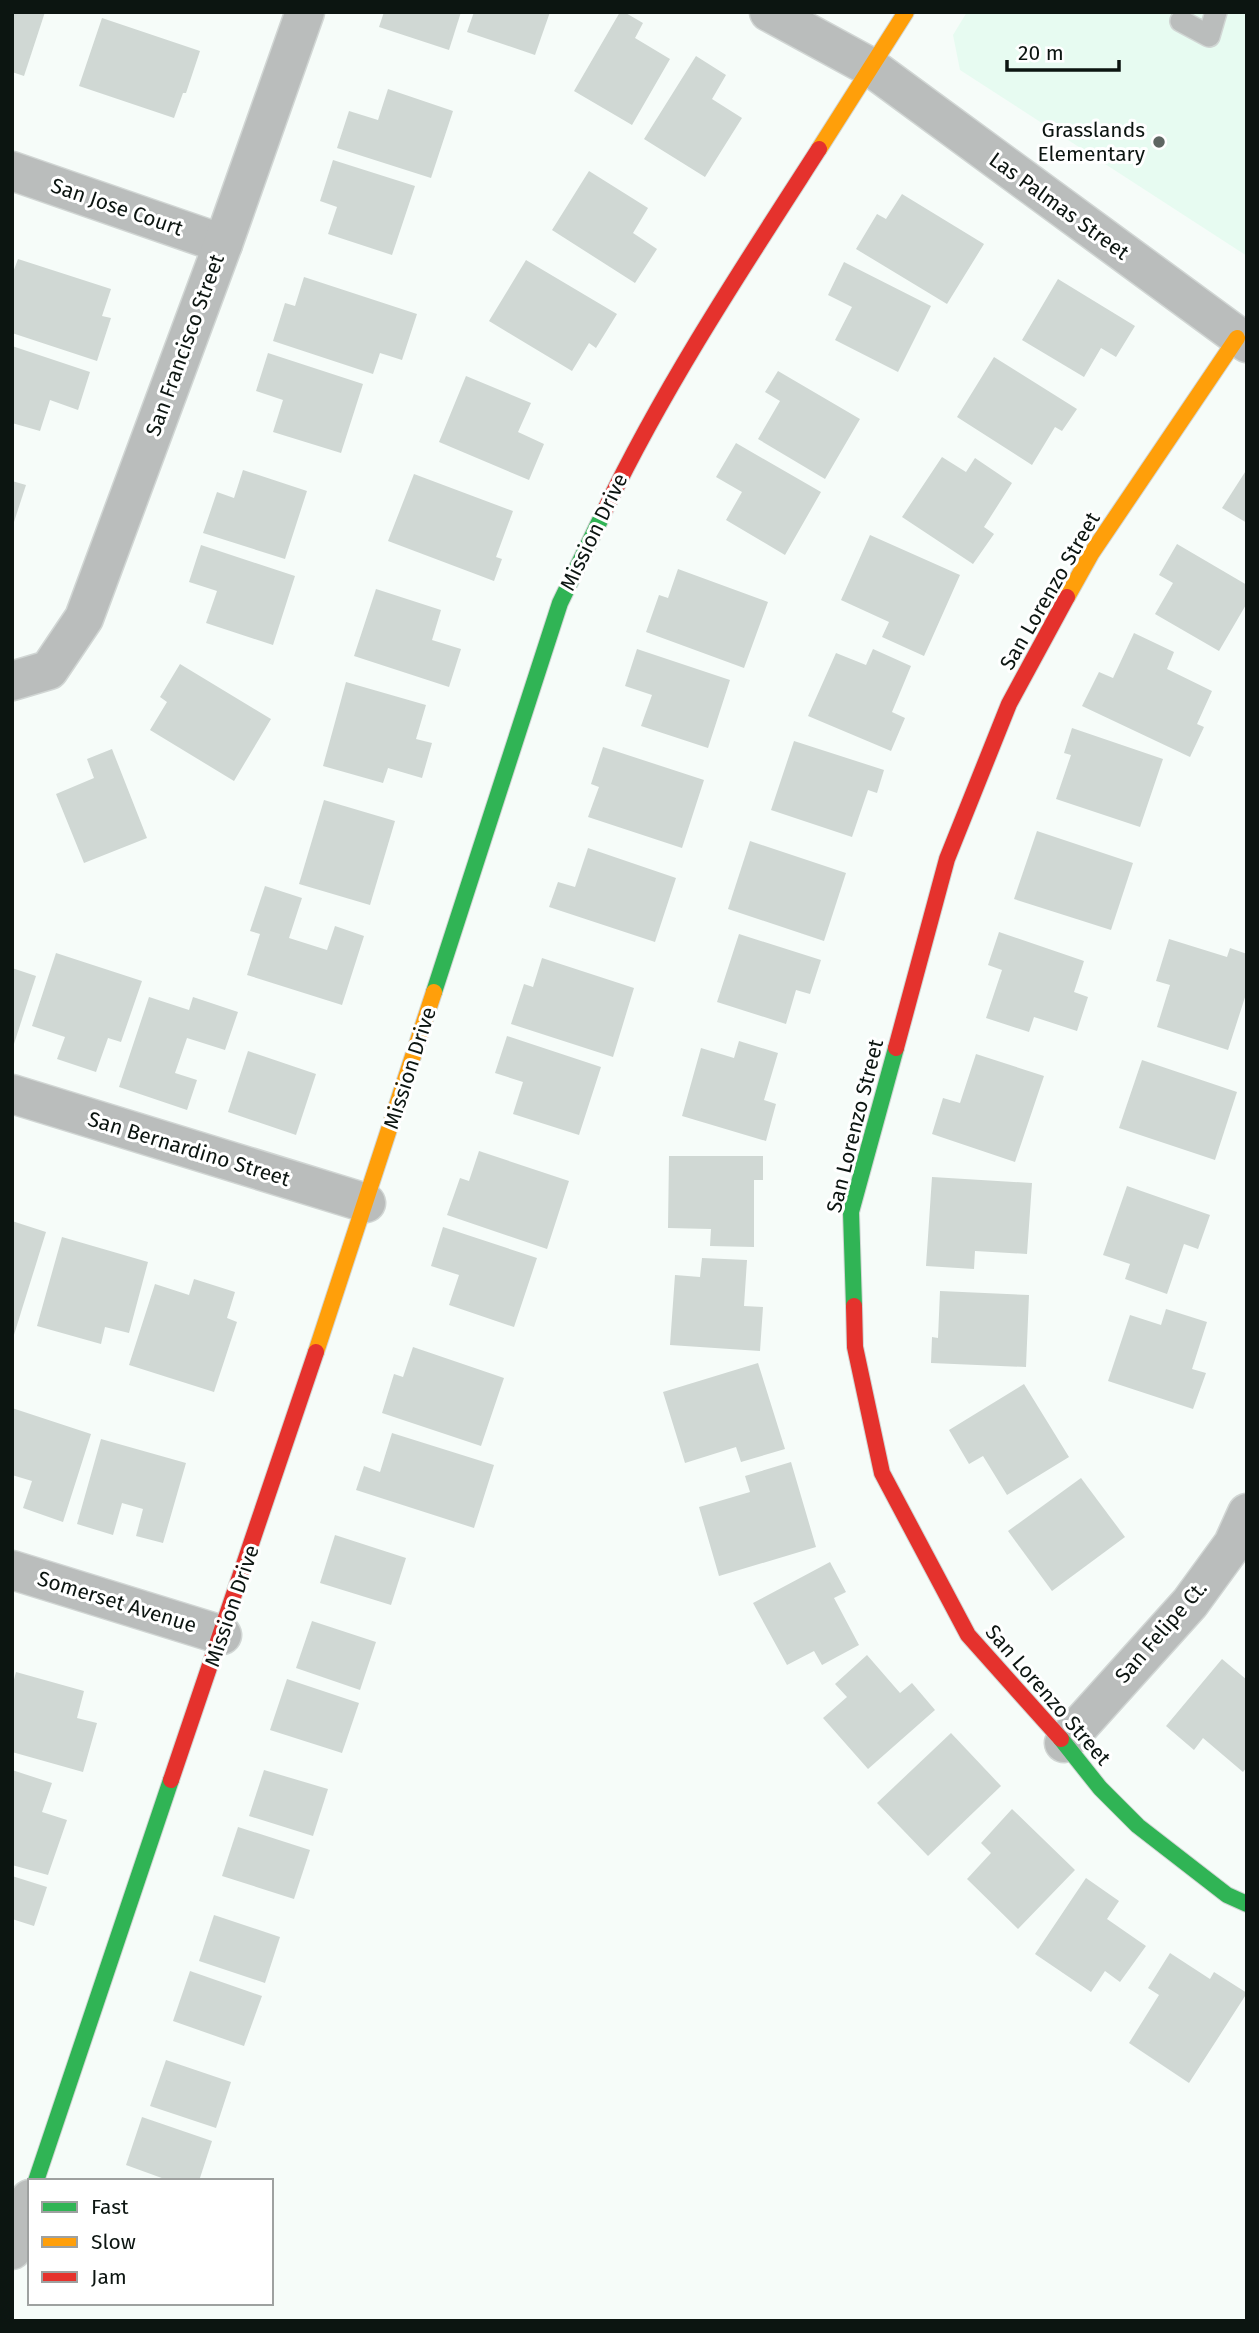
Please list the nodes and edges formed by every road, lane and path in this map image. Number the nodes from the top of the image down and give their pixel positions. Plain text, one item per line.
1 (305, 12) edge
2 (769, 12) edge
3 (906, 12) edge
4 (1216, 12) edge
5 (1176, 15) edge
6 (872, 68) junction
7 (12, 170) edge
8 (223, 244) junction
9 (1242, 341) edge
10 (12, 681) edge
11 (12, 1094) edge
12 (366, 1203) junction
13 (1247, 1513) edge
14 (12, 1570) edge
15 (222, 1635) junction
16 (1064, 1743) junction
17 (1247, 1904) edge
18 (37, 2179) edge
19 (28, 2205) edge
20 (12, 2250) edge

1 - 8 street, San Francisco Street
2 - 6 street, Las Palmas Street
3 - 6 street, Mission Drive
4 - 5 lane
6 - 9 street, Las Palmas Street
6 - 12 street, Mission Drive
7 - 8 street, San Jose Court
8 - 10 street, San Francisco Street
9 - 16 street, San Lorenzo Street
11 - 12 street, San Bernardino Street
12 - 15 street, Mission Drive
13 - 16 street, San Felipe Ct.
14 - 15 street, Somerset Avenue
15 - 18 street, Mission Drive
16 - 17 street, San Lorenzo Street
19 - 20 street

